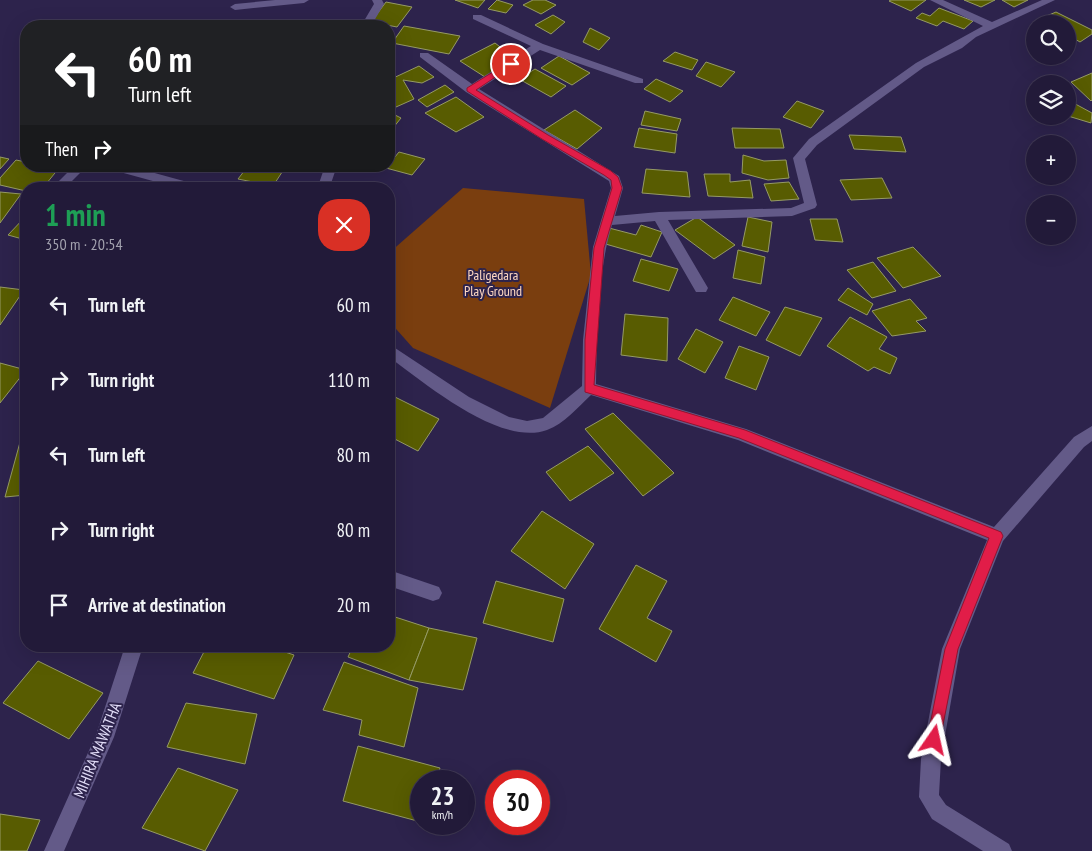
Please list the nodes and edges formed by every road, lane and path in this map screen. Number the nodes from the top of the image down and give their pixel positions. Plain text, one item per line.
1 (304, 0) edge
2 (377, 0) edge
3 (935, 0) edge
4 (1050, 0) edge
5 (235, 8) dead end
6 (477, 17) dead end
7 (370, 20) edge
8 (991, 26) junction
9 (539, 46) junction
10 (424, 55) dead end
11 (640, 81) dead end
12 (470, 90) junction
13 (75, 172) edge
14 (135, 172) edge
15 (64, 182) edge
16 (172, 182) edge
17 (659, 216) junction
18 (606, 221) junction
19 (701, 288) dead end
20 (395, 354) edge
21 (589, 388) junction
22 (1092, 432) edge
23 (997, 536) junction
24 (395, 580) edge
25 (433, 592) dead end
26 (132, 652) edge
27 (54, 851) edge
28 (1001, 851) edge

1 - 5 street
2 - 7 street
3 - 8 street
4 - 8 street
6 - 9 street
8 - 17 street
9 - 11 street
9 - 12 street
10 - 12 street
12 - 18 street
13 - 15 street
14 - 16 street
17 - 18 street
17 - 19 street
18 - 21 street
20 - 21 street
21 - 23 street
22 - 23 street
23 - 28 street
24 - 25 street
26 - 27 street, MIHIRA MAWATHA

